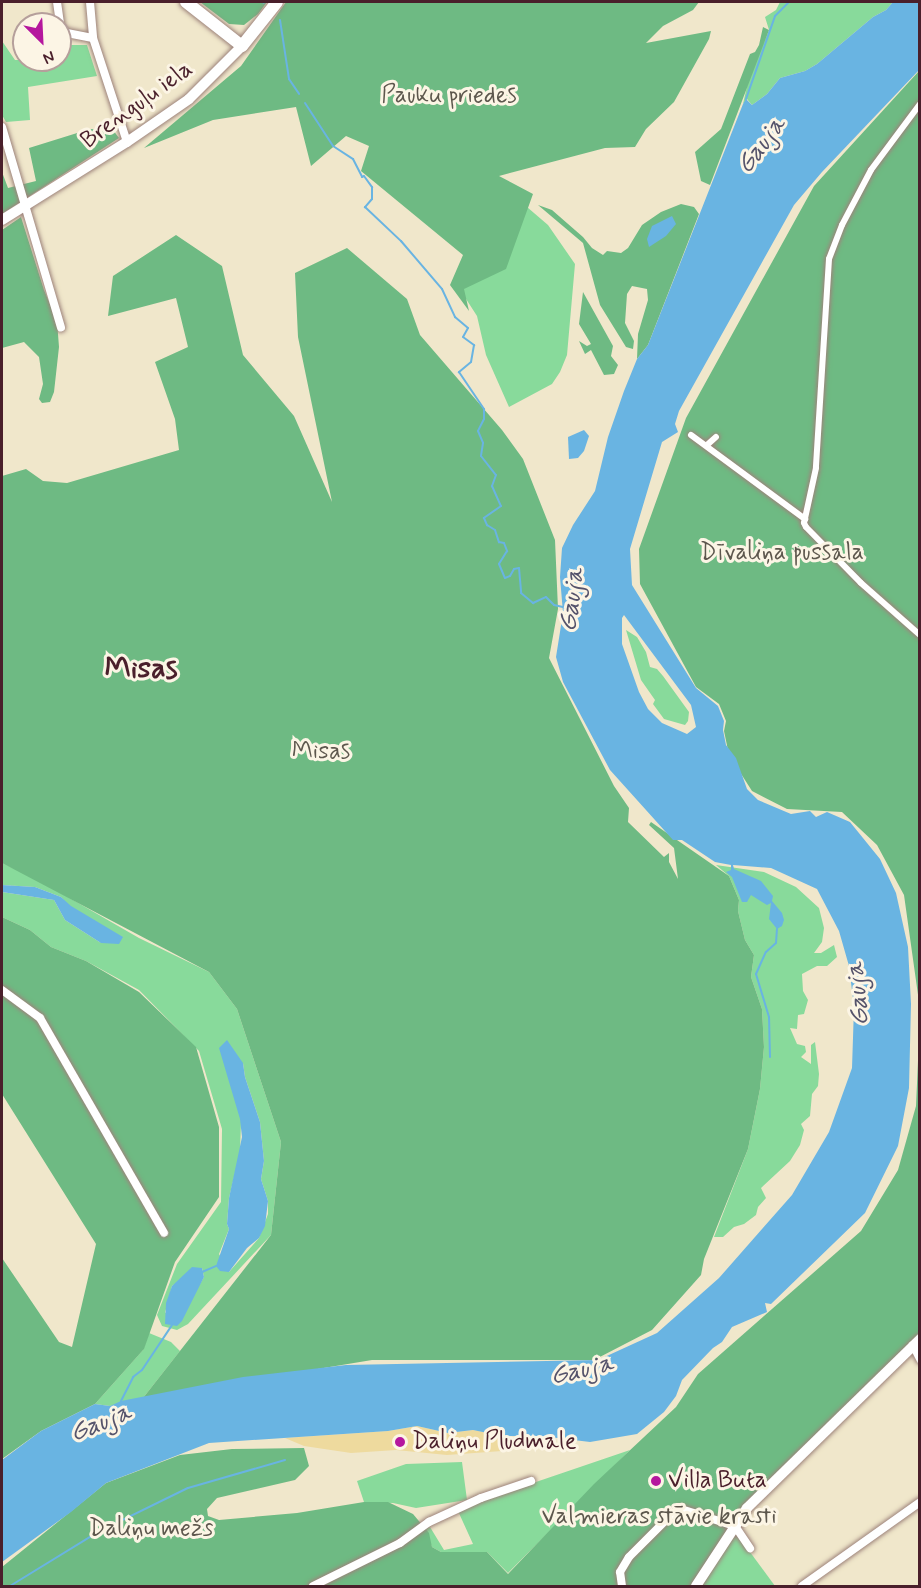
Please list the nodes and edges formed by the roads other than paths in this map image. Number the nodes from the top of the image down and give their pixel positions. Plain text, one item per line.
1 (90, 2) edge
2 (186, 2) edge
3 (277, 2) edge
4 (72, 34) edge
5 (93, 38) junction
6 (242, 46) junction
7 (920, 105) edge
8 (2, 127) edge
9 (127, 142) junction
10 (23, 207) junction
11 (2, 220) edge
12 (61, 327) dead end
13 (691, 435) dead end
14 (716, 437) dead end
15 (707, 445) junction
16 (805, 519) junction
17 (920, 635) edge
18 (2, 990) edge
19 (164, 1233) dead end
20 (916, 1342) edge
21 (920, 1359) edge
22 (531, 1481) dead end
23 (920, 1502) edge
24 (735, 1526) junction
25 (750, 1548) dead end
26 (313, 1587) edge
27 (622, 1587) edge
28 (696, 1587) edge
29 (802, 1587) edge

1 - 5 street
2 - 6 main road
3 - 6 main road, Brenguļu iela
4 - 5 street
5 - 9 street
6 - 9 street, Brenguļu iela
7 - 16 street
8 - 10 street
9 - 10 street, Brenguļu iela
10 - 11 street, Brenguļu iela
10 - 12 street
13 - 15 street
14 - 15 street
15 - 16 street
16 - 17 street
18 - 19 street
20 - 21 street
20 - 24 street
22 - 26 street
23 - 29 street
24 - 25 street
24 - 27 street
24 - 28 street

